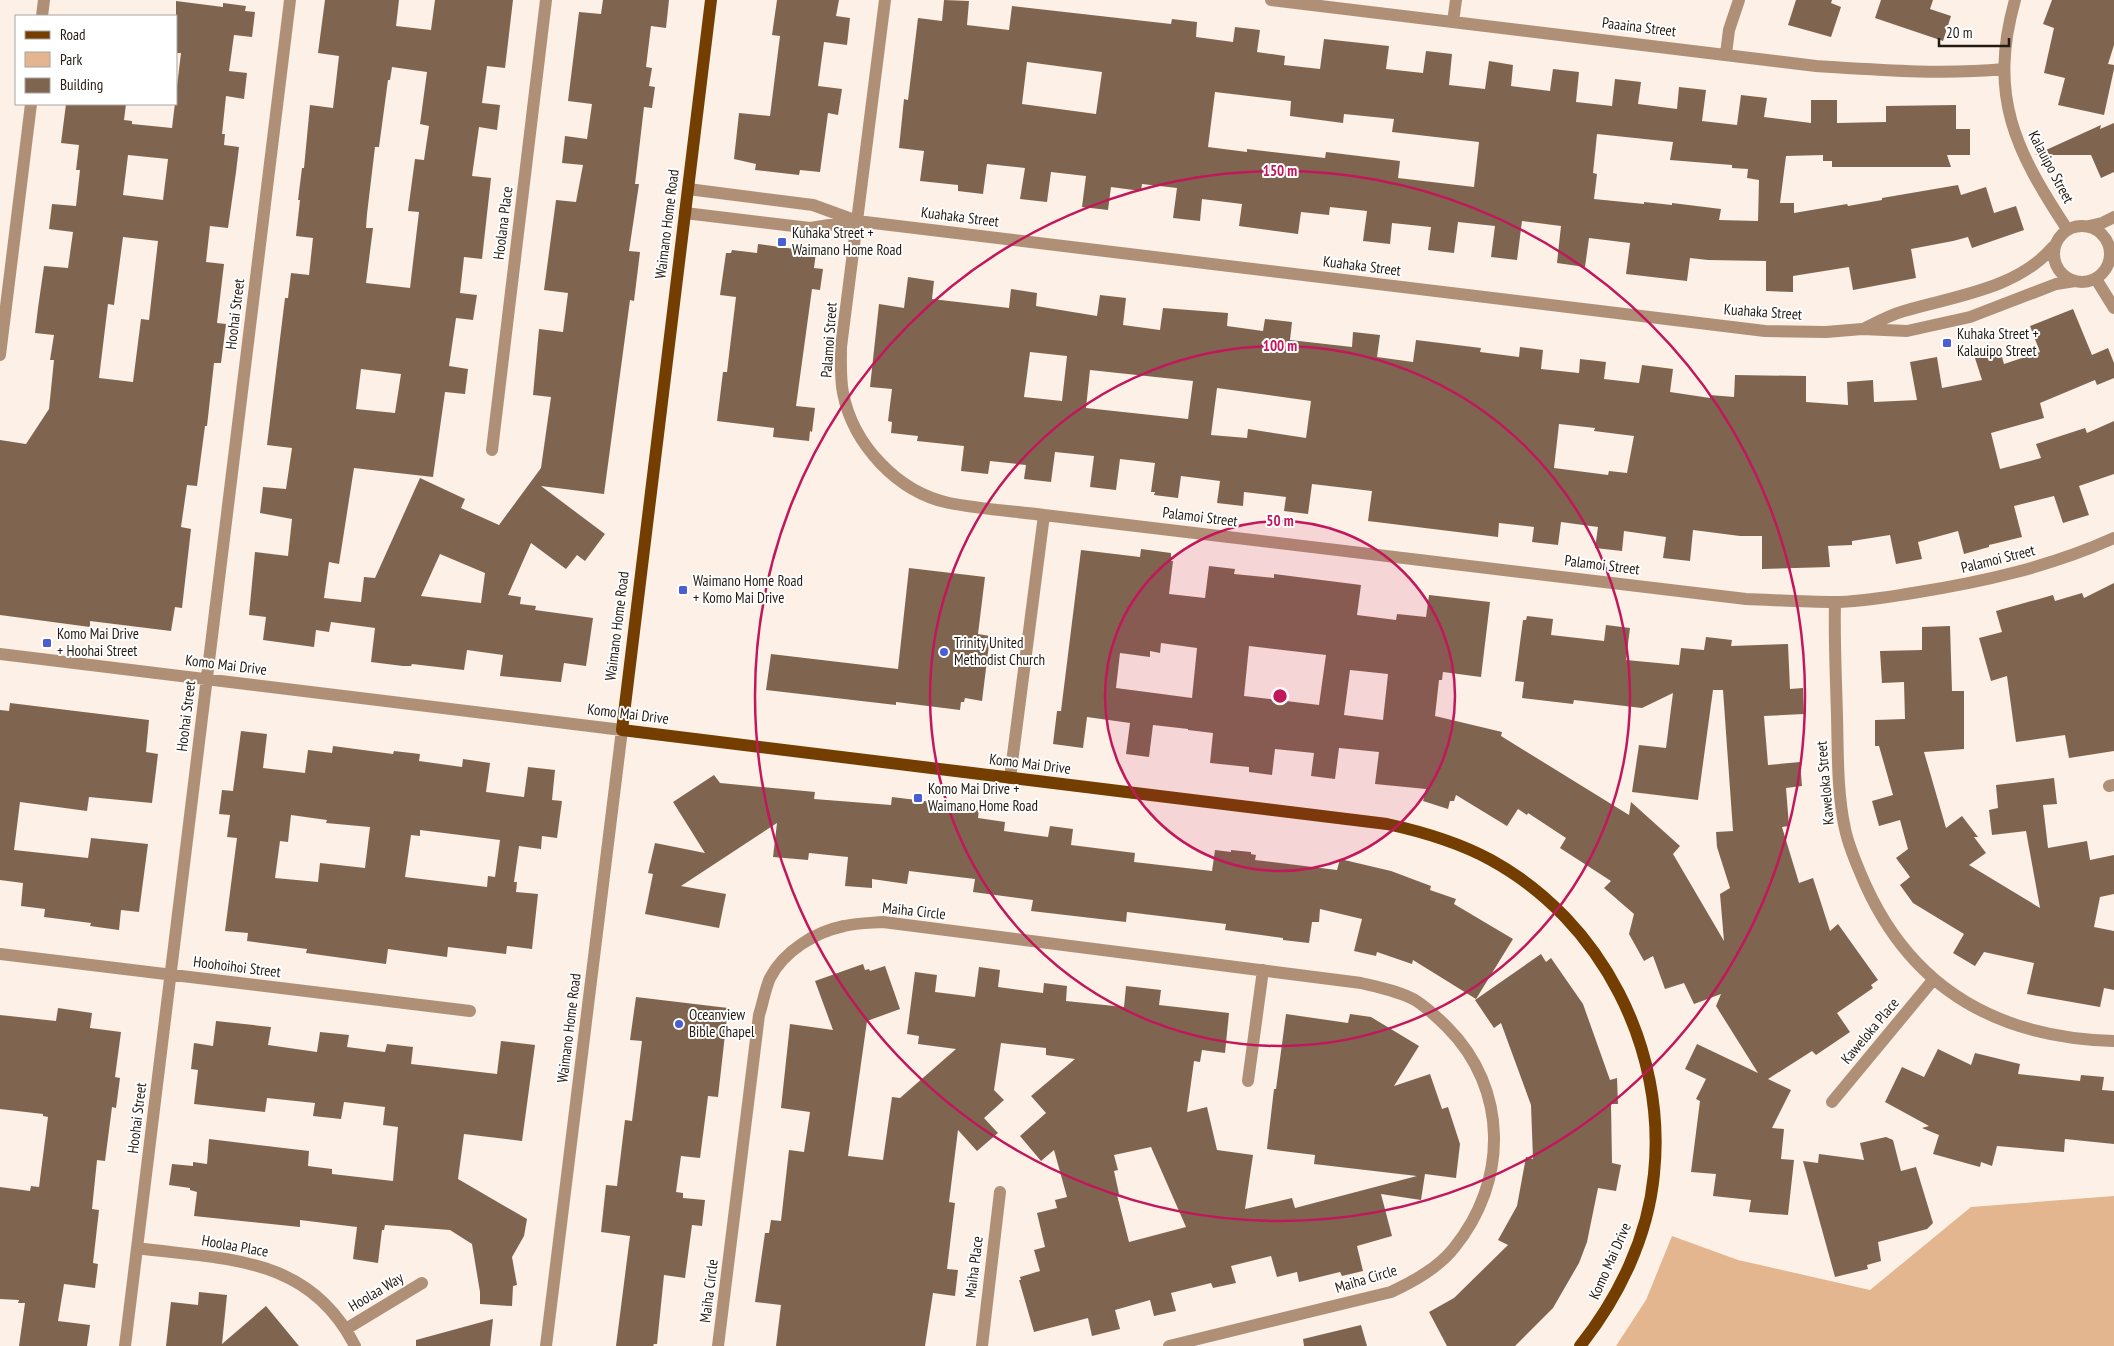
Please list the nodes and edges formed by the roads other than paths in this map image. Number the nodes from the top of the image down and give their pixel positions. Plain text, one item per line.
1 (44, 0) edge
2 (290, 0) edge
3 (546, 0) edge
4 (711, 0) edge
5 (885, 0) edge
6 (1271, 0) edge
7 (1456, 0) edge
8 (1739, 0) edge
9 (2015, 0) edge
10 (42, 15) edge
11 (1453, 22) junction
12 (1726, 54) junction
13 (2004, 69) junction
14 (31, 105) edge
15 (688, 189) junction
16 (685, 213) junction
17 (2114, 216) edge
18 (857, 221) junction
19 (2089, 226) junction
20 (2067, 229) junction
21 (2053, 247) junction
22 (2112, 256) edge
23 (2096, 278) junction
24 (2075, 282) junction
25 (2114, 308) edge
26 (1862, 329) junction
27 (0, 355) edge
28 (492, 450) dead end
29 (1044, 515) junction
30 (2114, 538) edge
31 (1835, 602) junction
32 (0, 654) edge
33 (207, 679) junction
34 (622, 730) junction
35 (1010, 778) junction
36 (0, 954) edge
37 (1263, 970) junction
38 (171, 975) junction
39 (1933, 980) junction
40 (470, 1012) dead end
41 (2114, 1041) edge
42 (1248, 1081) dead end
43 (1832, 1102) dead end
44 (1000, 1192) dead end
45 (137, 1248) junction
46 (422, 1283) dead end
47 (346, 1329) junction
48 (125, 1346) edge
49 (355, 1346) edge
50 (546, 1346) edge
51 (718, 1346) edge
52 (982, 1346) edge
53 (1168, 1346) edge
54 (1580, 1346) edge

1 - 10 street
2 - 33 street, Hoohai Street
3 - 28 street, Hoolana Place
4 - 15 main road, Waimano Home Road
5 - 18 street, Palamoi Street
6 - 11 street, Paaaina Street
7 - 11 street
8 - 12 street
9 - 13 street, Kalauipo Street
11 - 12 street, Paaaina Street
12 - 13 street, Paaaina Street
13 - 20 street, Kalauipo Street
14 - 27 street
15 - 16 main road, Waimano Home Road
15 - 18 street, Kuahaka Street
16 - 18 street, Kuahaka Street
16 - 34 main road, Waimano Home Road
17 - 19 street
18 - 26 street, Kuahaka Street
18 - 29 street, Palamoi Street
19 - 20 street
19 - 22 street
20 - 21 street
21 - 24 street
21 - 26 street, Kuahaka Street
22 - 23 street
23 - 24 street
23 - 25 street
24 - 26 street, Kuahaka Street
29 - 31 street, Palamoi Street
29 - 35 street
30 - 31 street, Palamoi Street
31 - 39 street, Kaweloka Street
32 - 33 street, Komo Mai Drive
33 - 34 street, Komo Mai Drive
33 - 38 street, Hoohai Street
34 - 35 main road, Komo Mai Drive
34 - 50 street, Waimano Home Road
35 - 54 main road, Komo Mai Drive
36 - 38 street, Hoohoihoi Street
37 - 42 street
37 - 51 street, Maiha Circle
37 - 53 street, Maiha Circle
38 - 40 street, Hoohoihoi Street
38 - 45 street, Hoohai Street
39 - 41 street, Kaweloka Street
39 - 43 street, Kaweloka Place
44 - 52 street, Maiha Place
45 - 47 street, Hoolaa Place
45 - 48 street, Hoohai Street
46 - 47 street, Hoolaa Way
47 - 49 street, Hoolaa Place

